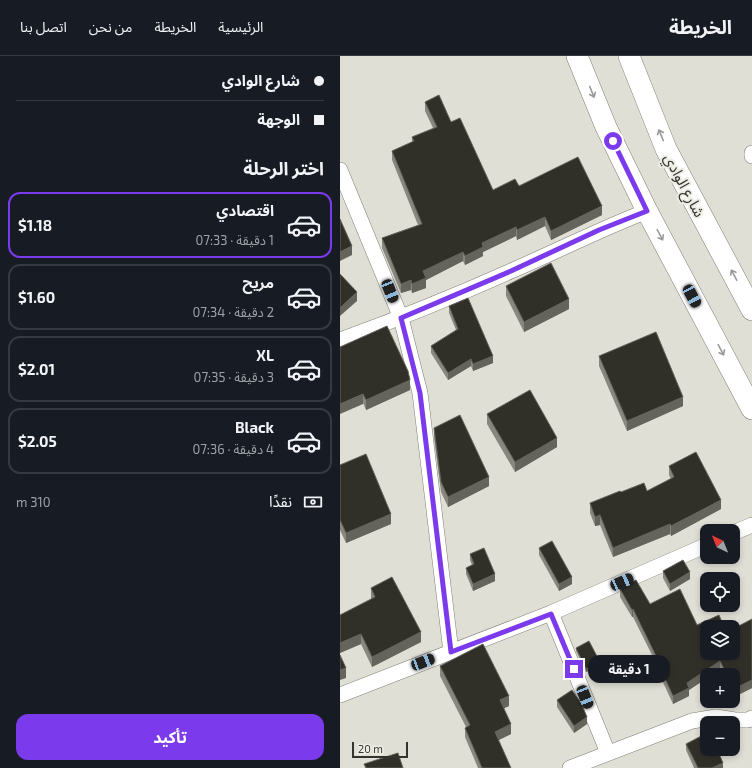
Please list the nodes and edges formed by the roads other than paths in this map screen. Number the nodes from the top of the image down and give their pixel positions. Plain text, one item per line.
1 (577, 56) edge
2 (629, 56) edge
3 (752, 153) edge
4 (752, 156) edge
5 (340, 170) edge
6 (647, 211) junction
7 (752, 310) edge
8 (401, 318) junction
9 (340, 340) edge
10 (752, 409) edge
11 (752, 525) edge
12 (740, 530) edge
13 (700, 548) edge
14 (551, 614) junction
15 (451, 652) junction
16 (340, 695) edge
17 (752, 718) edge
18 (608, 753) junction
19 (570, 768) edge

1 -> 6 main road
7 -> 2 main road, شارع الوادي
3 - 4 street
5 - 8 street
6 - 8 street
6 -> 10 main road
8 - 9 street
8 - 15 street
11 - 12 street
13 - 14 street
14 - 15 street
14 - 18 street
15 - 16 street
17 - 18 street
18 - 19 street

